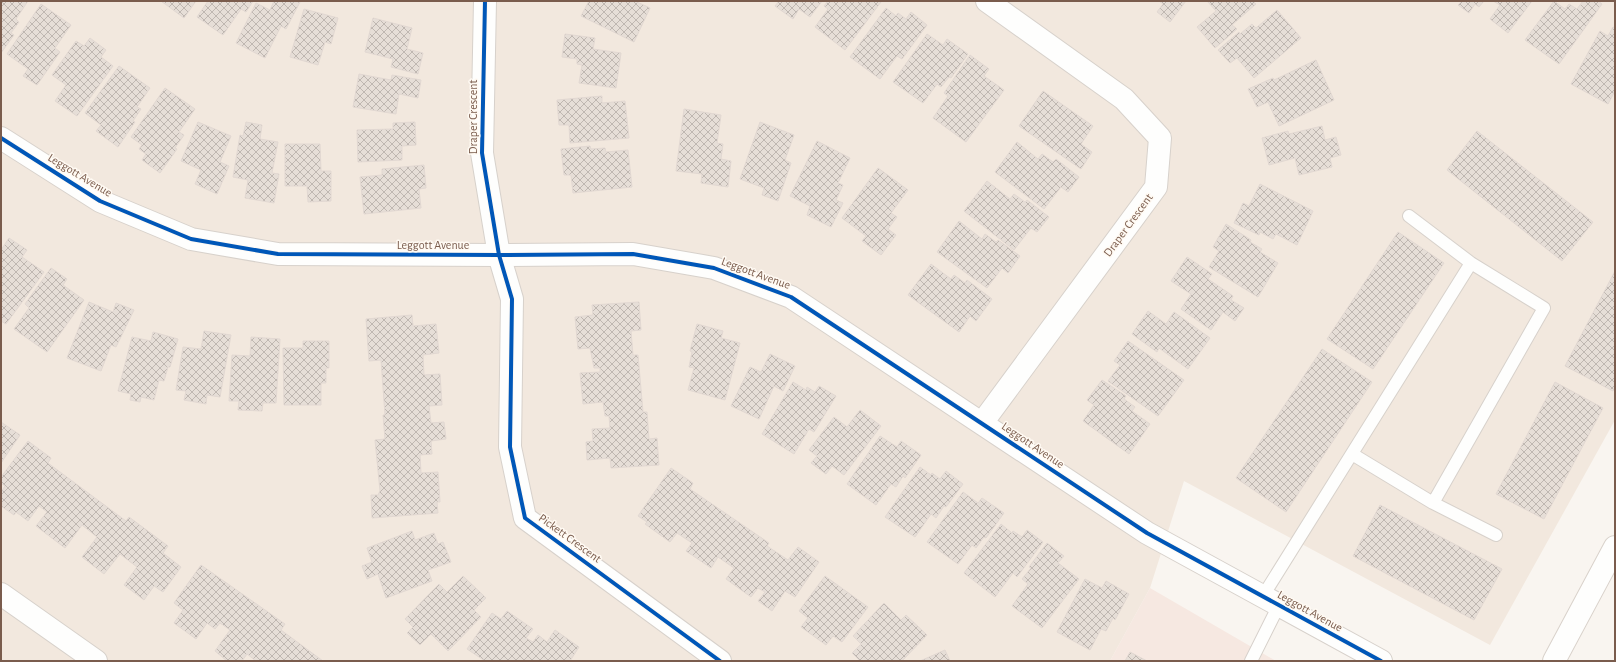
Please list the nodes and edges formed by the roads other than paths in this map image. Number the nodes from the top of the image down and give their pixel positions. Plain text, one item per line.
1 (485, 1) edge
2 (987, 1) edge
3 (1, 138) edge
4 (1409, 216) dead end
5 (499, 255) junction
6 (1471, 263) junction
7 (982, 422) junction
8 (1352, 454) junction
9 (1433, 503) junction
10 (1496, 535) dead end
11 (1615, 547) edge
12 (1, 594) edge
13 (1271, 601) junction
14 (96, 661) edge
15 (720, 661) edge
16 (1251, 661) edge
17 (1381, 661) edge
18 (1554, 661) edge

1 - 5 street, Draper Crescent
2 - 7 street, Draper Crescent
3 - 5 street, Leggott Avenue
4 - 6 lane
5 - 7 street, Leggott Avenue
5 - 15 street, Pickett Crescent
6 - 8 lane
6 - 9 lane
7 - 13 street, Leggott Avenue
8 - 9 lane
8 - 13 lane
9 - 10 lane
11 - 18 street
12 - 14 street
13 - 16 lane
13 - 17 street, Leggott Avenue

